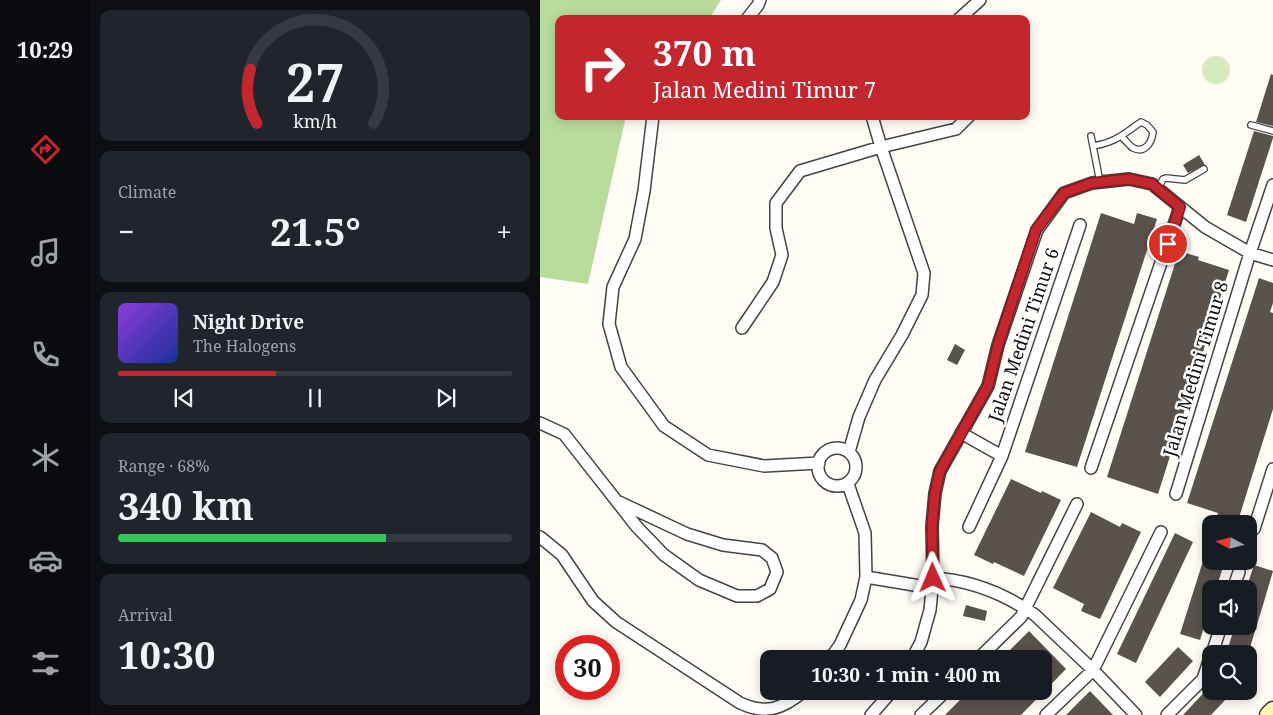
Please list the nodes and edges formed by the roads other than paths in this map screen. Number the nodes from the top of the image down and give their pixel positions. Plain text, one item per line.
1 (760, 0) edge
2 (980, 0) edge
3 (750, 15) edge
4 (963, 15) edge
5 (653, 120) edge
6 (873, 120) edge
7 (965, 120) edge
8 (1251, 125) dead end
9 (1273, 132) edge
10 (1091, 136) dead end
11 (1121, 136) junction
12 (1093, 146) junction
13 (881, 147) junction
14 (1204, 169) dead end
15 (1100, 182) junction
16 (1273, 185) edge
17 (1158, 189) junction
18 (1180, 207) junction
19 (1080, 225) dead end
20 (1250, 253) junction
21 (1273, 260) edge
22 (742, 328) dead end
23 (540, 423) edge
24 (961, 434) junction
25 (849, 452) junction
26 (1002, 456) junction
27 (819, 463) junction
28 (1091, 468) dead end
29 (1273, 469) edge
30 (848, 484) junction
31 (1176, 494) dead end
32 (619, 502) junction
33 (1077, 504) dead end
34 (1258, 516) edge
35 (969, 527) dead end
36 (1161, 532) dead end
37 (540, 537) edge
38 (1238, 572) dead end
39 (866, 576) junction
40 (1236, 580) edge
41 (932, 583) junction
42 (1026, 608) junction
43 (836, 650) edge
44 (917, 650) edge
45 (987, 650) edge
46 (1093, 670) junction
47 (1202, 680) edge
48 (789, 700) edge
49 (884, 700) edge
50 (937, 700) edge
51 (1273, 711) edge
52 (762, 713) edge
53 (871, 715) edge
54 (922, 715) edge
55 (1046, 715) edge
56 (1136, 715) edge
57 (1166, 715) edge
58 (1268, 715) edge

1 - 3 street
2 - 4 street
5 - 27 street
6 - 13 street
7 - 13 street
8 - 9 lane
10 - 12 lane
11 - 11 lane
11 - 12 lane
12 - 15 lane
13 - 22 street
13 - 25 street
14 - 17 lane
15 - 17 street
15 - 24 street
16 - 20 street, Jalan Medini Timur 8
17 - 18 street
18 - 20 street
18 - 28 street
19 - 26 street, Jalan Medini Timur 6
20 - 21 street
20 - 31 street, Jalan Medini Timur 8
23 - 32 street
24 - 26 street
24 - 41 street
25 - 27 street
25 - 30 street
26 - 35 street, Jalan Medini Timur 6
27 - 30 street
29 - 34 street
30 - 39 street
32 - 32 street
33 - 42 street
36 - 46 street
37 - 52 street
38 - 40 street
39 - 41 street
39 - 43 street
41 - 42 street
41 - 44 street
42 - 45 street
42 - 46 street
46 - 55 street
46 - 56 street
47 - 57 street
48 - 52 street
49 - 53 street
50 - 54 street
51 - 58 street

